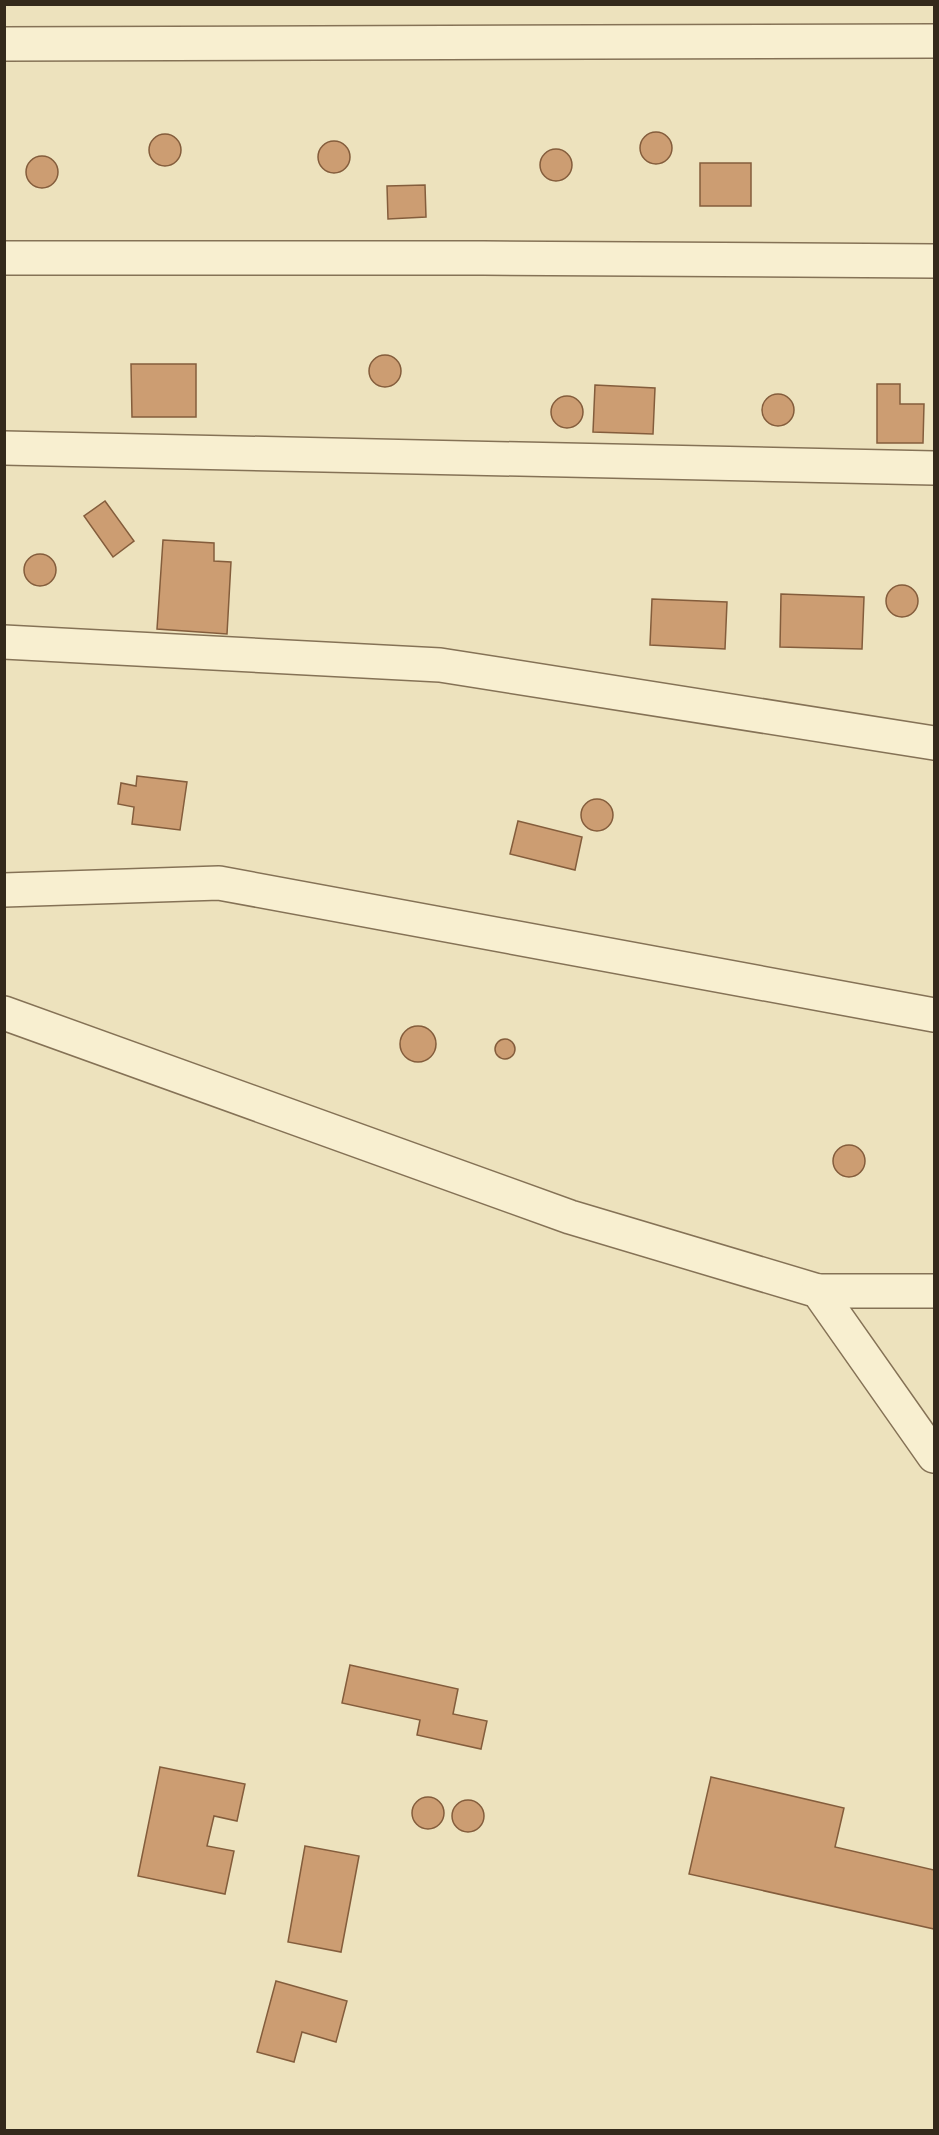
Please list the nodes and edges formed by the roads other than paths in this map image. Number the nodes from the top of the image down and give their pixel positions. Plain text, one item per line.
1 (934, 41) edge
2 (4, 44) edge
3 (4, 258) edge
4 (934, 261) edge
5 (4, 448) edge
6 (934, 468) edge
7 (4, 642) edge
8 (934, 743) edge
9 (4, 890) edge
10 (4, 1013) edge
11 (934, 1015) edge
12 (818, 1290) junction
13 (934, 1291) edge
14 (934, 1456) edge

1 - 2 street
3 - 4 street
5 - 6 street
7 - 8 street
9 - 11 street
10 - 12 street
12 - 13 street
12 - 14 street

